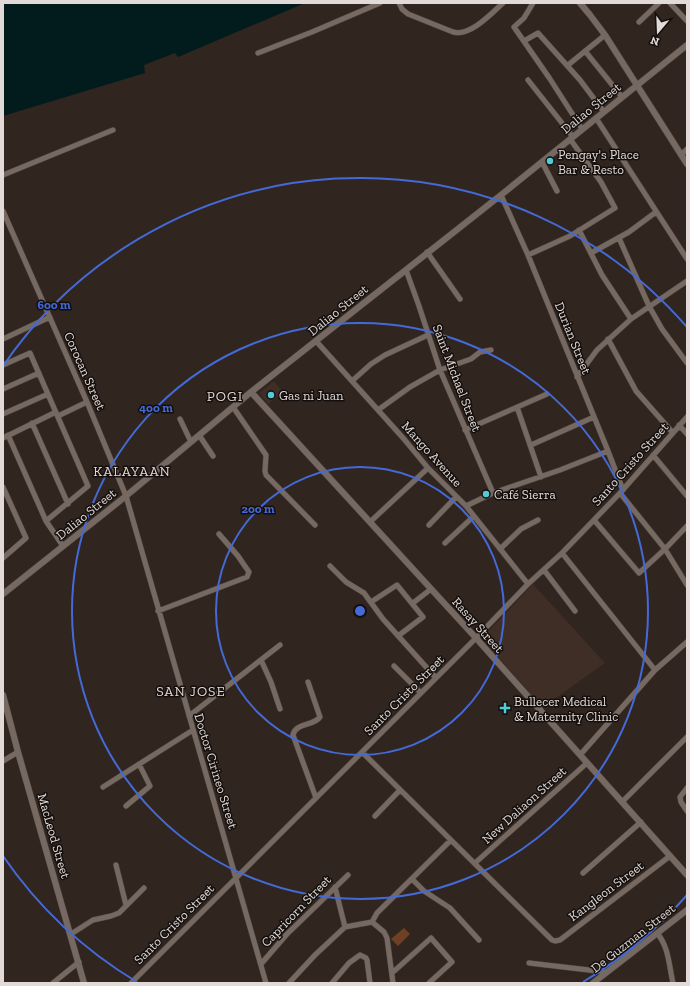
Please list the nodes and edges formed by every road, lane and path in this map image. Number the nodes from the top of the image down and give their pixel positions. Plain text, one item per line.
1 (380, 3) edge
2 (399, 3) edge
3 (533, 3) edge
4 (580, 3) edge
5 (659, 3) edge
6 (670, 3) edge
7 (501, 4) edge
8 (687, 21) edge
9 (639, 22) dead end
10 (605, 35) junction
11 (524, 40) junction
12 (687, 45) edge
13 (585, 51) junction
14 (258, 54) dead end
15 (568, 65) junction
16 (528, 80) dead end
17 (637, 85) junction
18 (622, 97) junction
19 (604, 112) junction
20 (596, 118) junction
21 (582, 129) junction
22 (113, 130) dead end
23 (571, 138) junction
24 (687, 149) edge
25 (681, 155) junction
26 (542, 162) junction
27 (687, 164) edge
28 (3, 175) edge
29 (557, 191) dead end
30 (501, 195) junction
31 (3, 211) edge
32 (656, 212) junction
33 (579, 230) junction
34 (619, 238) junction
35 (427, 252) junction
36 (591, 253) junction
37 (528, 255) junction
38 (687, 259) edge
39 (406, 270) junction
40 (687, 281) edge
41 (460, 299) dead end
42 (649, 306) junction
43 (50, 317) junction
44 (630, 319) junction
45 (428, 335) junction
46 (3, 339) edge
47 (608, 339) junction
48 (316, 341) junction
49 (492, 350) dead end
50 (687, 363) edge
51 (3, 365) edge
52 (440, 370) junction
53 (39, 373) junction
54 (577, 377) junction
55 (352, 381) junction
56 (3, 388) edge
57 (251, 392) junction
58 (48, 394) junction
59 (547, 394) dead end
60 (87, 402) junction
61 (233, 407) junction
62 (517, 407) junction
63 (378, 410) junction
64 (3, 414) edge
65 (57, 414) junction
66 (594, 417) junction
67 (687, 417) edge
68 (180, 419) dead end
69 (32, 423) junction
70 (680, 425) junction
71 (465, 430) junction
72 (673, 433) junction
73 (687, 434) edge
74 (199, 435) junction
75 (6, 436) edge
76 (191, 442) junction
77 (530, 445) junction
78 (608, 451) junction
79 (653, 455) junction
80 (213, 456) dead end
81 (428, 468) junction
82 (541, 477) junction
83 (3, 487) edge
84 (622, 491) junction
85 (493, 493) junction
86 (126, 496) junction
87 (687, 496) edge
88 (456, 497) junction
89 (68, 504) junction
90 (466, 506) junction
91 (474, 516) junction
92 (538, 520) dead end
93 (594, 520) junction
94 (46, 521) junction
95 (370, 522) junction
96 (315, 525) dead end
97 (429, 525) dead end
98 (687, 526) edge
99 (220, 534) dead end
100 (445, 543) dead end
101 (63, 546) junction
102 (500, 549) junction
103 (664, 549) junction
104 (3, 550) edge
105 (562, 553) junction
106 (4, 557) edge
107 (330, 566) dead end
108 (544, 570) junction
109 (528, 584) junction
110 (687, 585) edge
111 (431, 589) junction
112 (3, 594) edge
113 (371, 602) junction
114 (413, 603) junction
115 (576, 610) dead end
116 (158, 611) junction
117 (398, 636) junction
118 (476, 638) junction
119 (687, 642) edge
120 (280, 645) dead end
121 (261, 660) junction
122 (394, 666) dead end
123 (655, 670) junction
124 (436, 678) junction
125 (308, 682) dead end
126 (421, 693) junction
127 (3, 695) edge
128 (280, 709) dead end
129 (189, 716) junction
130 (193, 730) junction
131 (687, 738) edge
132 (18, 752) junction
133 (362, 752) junction
134 (580, 754) junction
135 (3, 761) edge
136 (587, 763) junction
137 (139, 764) junction
138 (103, 787) dead end
139 (687, 788) edge
140 (400, 790) junction
141 (316, 798) junction
142 (622, 802) junction
143 (126, 806) dead end
144 (687, 811) edge
145 (375, 816) dead end
146 (641, 822) junction
147 (451, 840) junction
148 (670, 856) junction
149 (475, 863) junction
150 (116, 865) dead end
151 (583, 873) dead end
152 (687, 874) edge
153 (348, 875) dead end
154 (236, 877) junction
155 (412, 879) junction
156 (335, 887) junction
157 (144, 888) dead end
158 (126, 905) junction
159 (687, 910) edge
160 (372, 922) junction
161 (345, 927) junction
162 (657, 933) junction
163 (71, 934) junction
164 (479, 940) dead end
165 (79, 962) junction
166 (530, 963) dead end
167 (261, 964) junction
168 (392, 972) junction
169 (606, 972) junction
170 (53, 983) edge
171 (84, 983) edge
172 (130, 983) edge
173 (266, 983) edge
174 (289, 983) edge
175 (332, 983) edge
176 (370, 983) edge
177 (393, 983) edge
178 (429, 983) edge
179 (593, 983) edge
180 (673, 983) edge

1 - 14 street
2 - 7 street
3 - 11 street
4 - 10 street
5 - 9 street
6 - 8 street
10 - 13 street
10 - 17 street
11 - 15 street
11 - 21 street
12 - 17 street, Daliao Street
13 - 15 street
13 - 18 street
15 - 19 street
16 - 23 street
17 - 18 street, Daliao Street
17 - 25 street
18 - 19 street, Daliao Street
19 - 20 street, Daliao Street
20 - 21 street, Daliao Street
20 - 32 street
21 - 23 street, Daliao Street
22 - 28 street
23 - 26 street, Daliao Street
23 - 33 street
24 - 25 street
25 - 27 street
26 - 29 street
26 - 30 street, Daliao Street
30 - 35 street, Daliao Street
30 - 37 street, Durian Street
31 - 43 street, Corocan Street
32 - 34 street
32 - 38 street
33 - 36 street
33 - 37 street
34 - 36 street
34 - 42 street
35 - 39 street, Daliao Street
35 - 41 street
36 - 44 street
37 - 54 street, Durian Street
39 - 45 street, Saint Michael Street
39 - 48 street, Daliao Street
40 - 42 street
42 - 44 street
42 - 50 street
43 - 46 street
43 - 60 street, Corocan Street
44 - 47 street
45 - 52 street, Saint Michael Street
45 - 55 street
47 - 54 street
47 - 72 street
48 - 55 street, Mango Avenue
48 - 57 street, Daliao Street
49 - 52 street
51 - 53 street
52 - 63 street
52 - 71 street, Saint Michael Street
53 - 56 street
53 - 58 street
54 - 66 street, Durian Street
55 - 63 street, Mango Avenue
57 - 61 street, Daliao Street
57 - 95 street, Rasay Street
58 - 64 street
58 - 65 street
59 - 62 street
60 - 65 street
60 - 86 street, Corocan Street
61 - 74 street, Daliao Street
61 - 96 street
62 - 71 street
62 - 77 street
63 - 81 street, Mango Avenue
65 - 69 street
65 - 89 street
66 - 77 street
66 - 78 street, Durian Street
67 - 70 street, Santo Cristo Street
68 - 76 street
69 - 75 street
69 - 89 street
70 - 72 street, Santo Cristo Street
70 - 73 street
71 - 85 street, Saint Michael Street
72 - 79 street, Santo Cristo Street
74 - 76 street, Daliao Street
74 - 80 street
75 - 94 street
76 - 86 street, Daliao Street
77 - 82 street
78 - 82 street
78 - 84 street, Durian Street
79 - 84 street, Santo Cristo Street
79 - 87 street
81 - 88 street, Mango Avenue
81 - 95 street
82 - 85 street
83 - 106 street
84 - 93 street, Santo Cristo Street
84 - 103 street, Durian Street
85 - 90 street
86 - 101 street, Daliao Street
86 - 116 street, Doctor Cirineo Street
88 - 90 street, Mango Avenue
88 - 97 street
89 - 94 street
90 - 91 street, Mango Avenue
91 - 100 street
91 - 102 street, Mango Avenue
92 - 102 street
93 - 103 street
93 - 105 street, Santo Cristo Street
94 - 101 street
95 - 111 street, Rasay Street
98 - 103 street
99 - 116 street
101 - 112 street, Daliao Street
102 - 109 street, Mango Avenue
103 - 110 street, Durian Street
104 - 106 street
105 - 108 street, Santo Cristo Street
105 - 123 street
107 - 113 street
108 - 109 street, Santo Cristo Street
108 - 115 street
109 - 118 street, Santo Cristo Street
111 - 114 street
111 - 118 street, Rasay Street
113 - 114 street
113 - 117 street
114 - 117 street
116 - 129 street, Doctor Cirineo Street
117 - 124 street
118 - 124 street, Santo Cristo Street
118 - 134 street, Rasay Street
119 - 123 street
120 - 121 street
121 - 128 street
121 - 129 street
122 - 126 street
123 - 134 street
124 - 126 street, Santo Cristo Street
125 - 141 street
126 - 133 street, Santo Cristo Street
127 - 132 street, MacLeod Street
129 - 130 street, Doctor Cirineo Street
130 - 137 street
130 - 154 street, Doctor Cirineo Street
131 - 142 street
132 - 135 street
132 - 163 street, MacLeod Street
133 - 140 street
133 - 141 street, Santo Cristo Street
134 - 136 street, Rasay Street
136 - 142 street, Rasay Street
136 - 149 street, New Daliaon Street
137 - 138 street
137 - 143 street
139 - 144 street
140 - 145 street
140 - 147 street
141 - 154 street, Santo Cristo Street
142 - 146 street, Rasay Street
146 - 148 street, Rasay Street
146 - 151 street
147 - 149 street
147 - 155 street
148 - 149 street, Kangleon Street
148 - 152 street, Rasay Street
150 - 158 street
153 - 156 street, Capricorn Street
154 - 167 street, Doctor Cirineo Street
154 - 172 street, Santo Cristo Street
155 - 160 street
155 - 164 street
156 - 161 street
156 - 167 street, Capricorn Street
157 - 158 street
158 - 163 street
159 - 162 street, De Guzman Street
160 - 161 street
160 - 168 street
161 - 174 street
162 - 169 street, De Guzman Street
162 - 180 street
163 - 165 street, MacLeod Street
165 - 170 street
165 - 171 street, MacLeod Street
166 - 169 street
167 - 173 street, Doctor Cirineo Street
168 - 177 street
168 - 178 street
169 - 179 street, De Guzman Street
175 - 176 street

